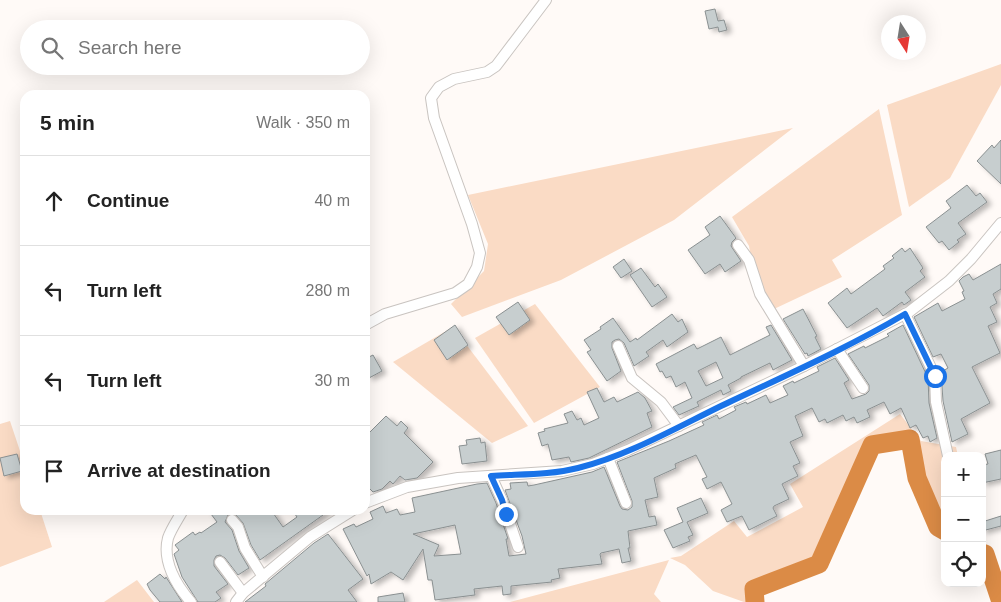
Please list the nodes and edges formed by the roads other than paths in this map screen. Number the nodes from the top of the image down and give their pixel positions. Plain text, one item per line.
1 (546, 0) edge
2 (1001, 223) edge
3 (738, 245) dead end
4 (905, 314) junction
5 (370, 322) edge
6 (618, 346) dead end
7 (837, 349) junction
8 (804, 366) junction
9 (863, 388) dead end
10 (679, 426) junction
11 (947, 452) edge
12 (608, 458) junction
13 (491, 476) junction
14 (370, 501) edge
15 (626, 503) dead end
16 (180, 515) edge
17 (345, 515) edge
18 (232, 520) dead end
19 (518, 547) dead end
20 (220, 562) dead end
21 (263, 576) junction
22 (244, 593) junction
23 (191, 602) edge
24 (236, 602) edge

1 - 5 street
2 - 4 street
3 - 8 street
4 - 7 street
4 - 11 street
6 - 10 street
7 - 8 street
7 - 9 street
8 - 10 street
10 - 12 street
12 - 13 street
12 - 15 street
13 - 14 street
13 - 19 street
16 - 23 street
17 - 21 street
18 - 21 street
20 - 22 street
21 - 22 street
22 - 24 street

